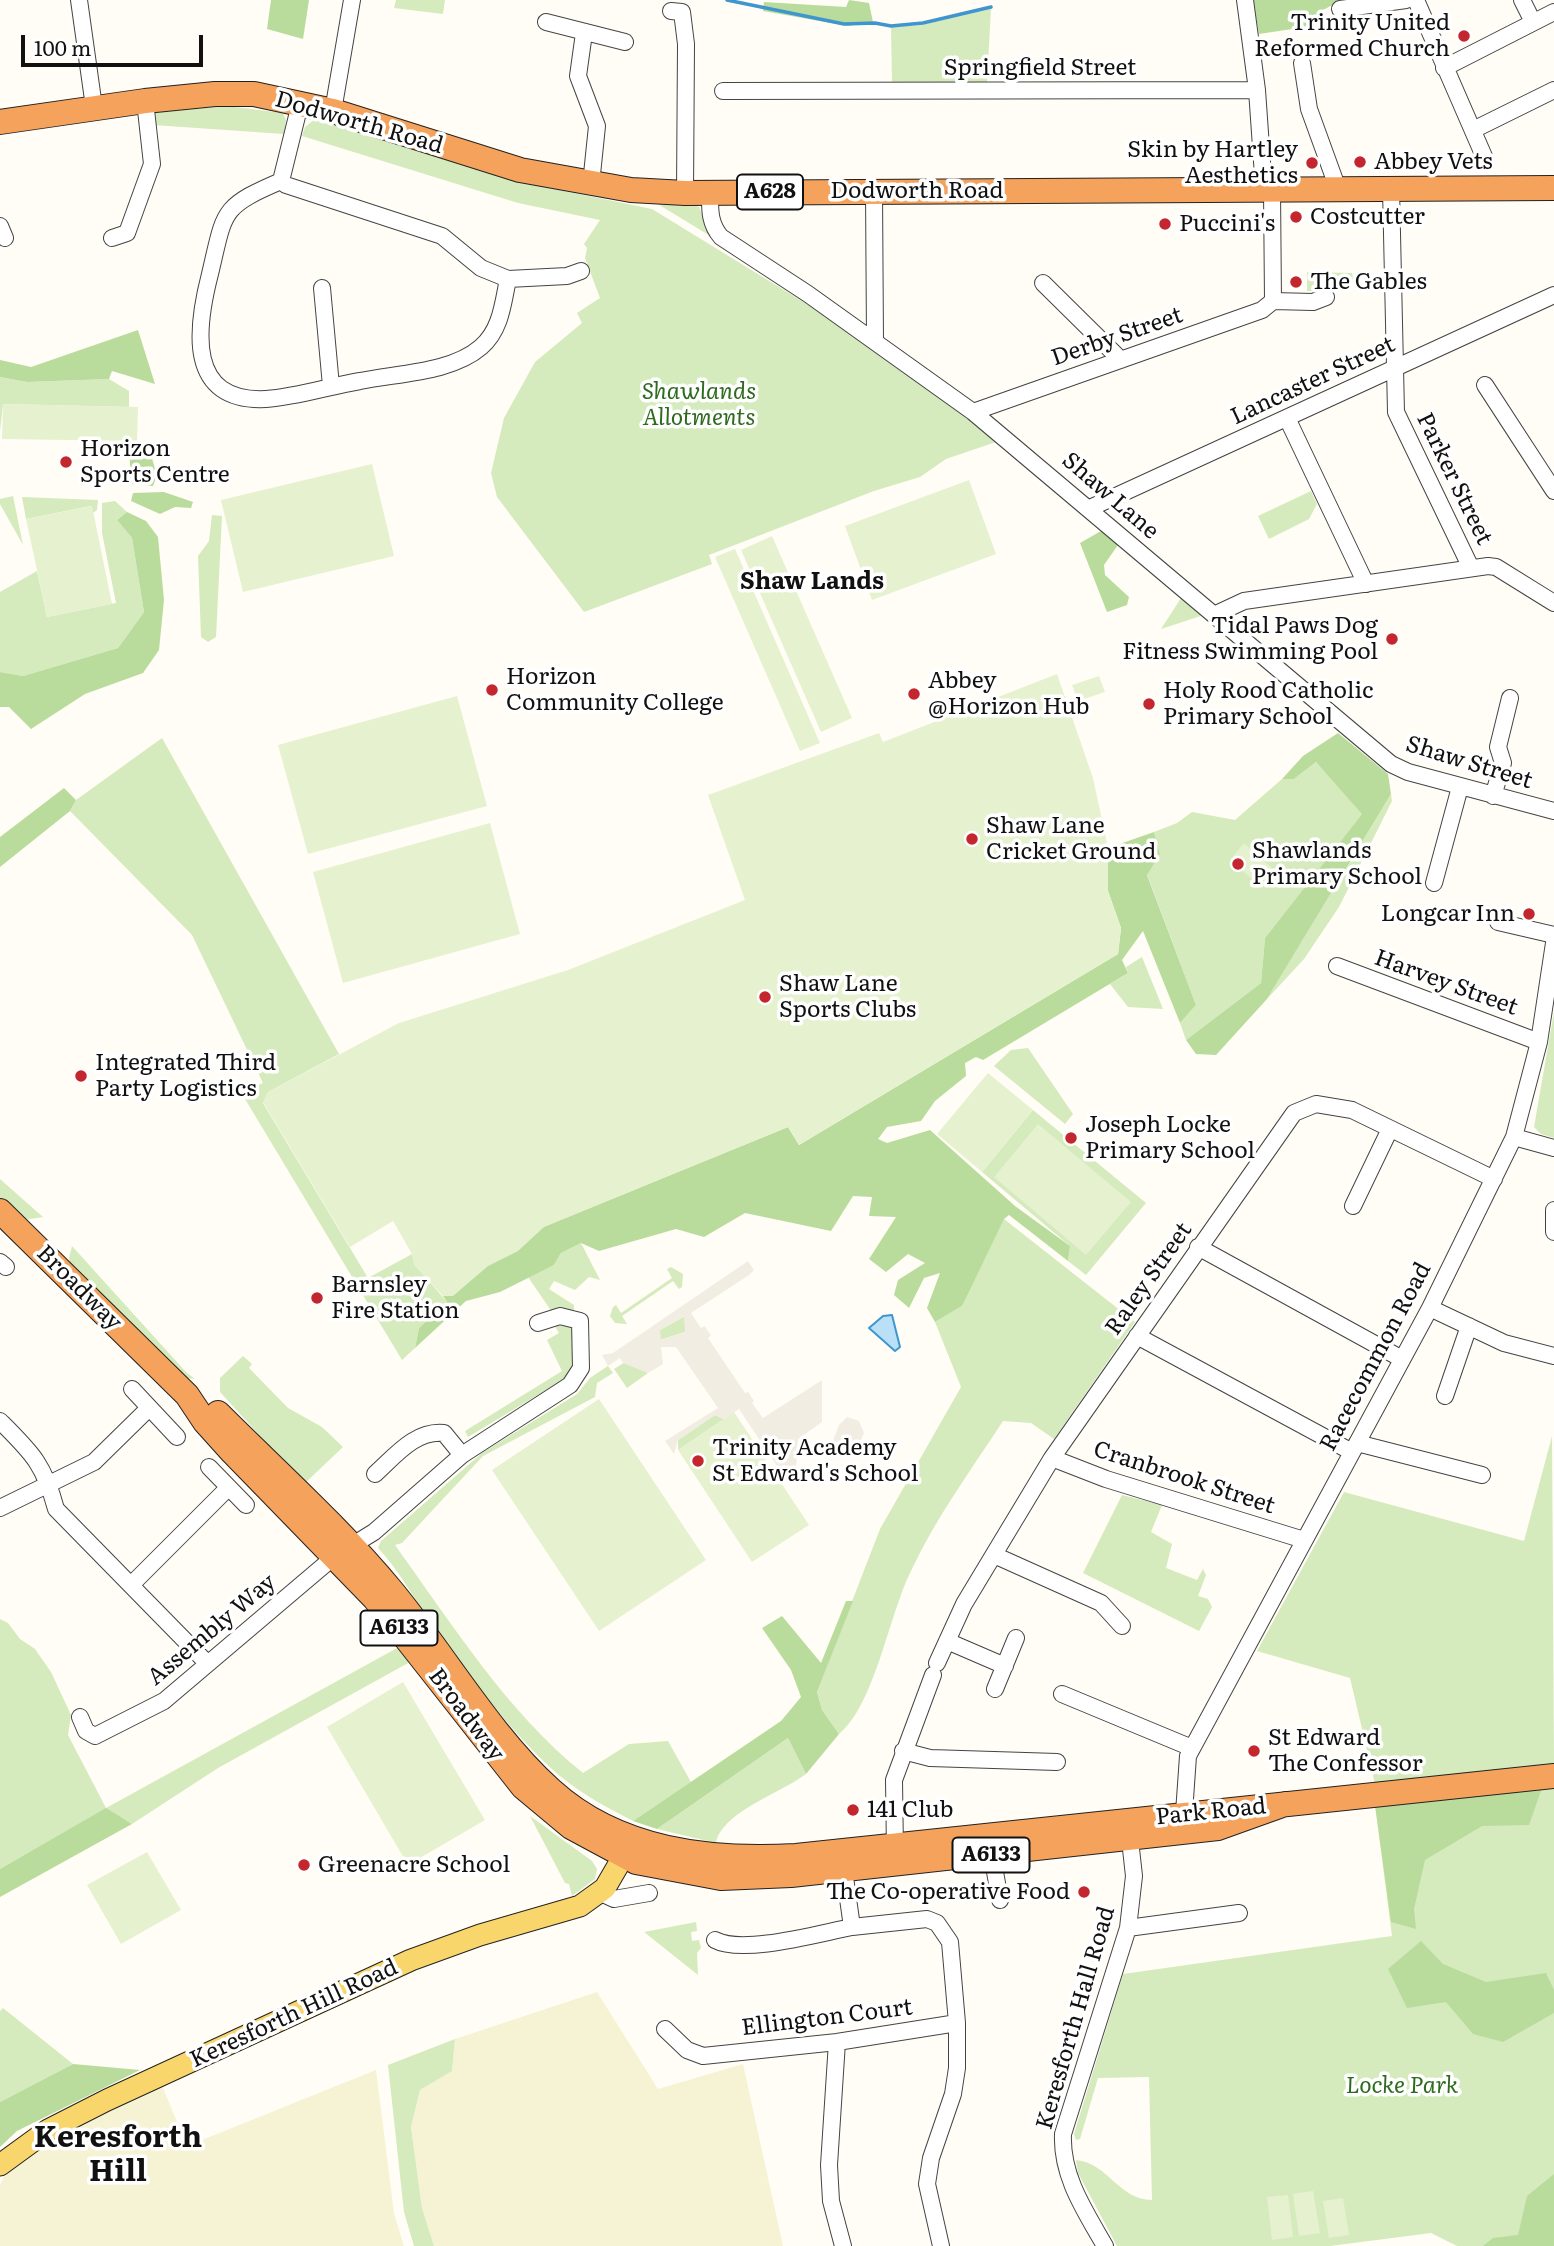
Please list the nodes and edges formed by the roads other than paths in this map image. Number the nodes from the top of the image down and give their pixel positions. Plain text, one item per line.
1 (79, 0) edge
2 (352, 0) edge
3 (1245, 0) edge
4 (1406, 0) edge
5 (1416, 0) edge
6 (1522, 0) edge
7 (1349, 5) edge
8 (671, 11) dead end
9 (1554, 12) edge
10 (546, 22) dead end
11 (1533, 22) junction
12 (584, 33) junction
13 (625, 42) dead end
14 (1302, 63) dead end
15 (1444, 68) junction
16 (1256, 90) junction
17 (1554, 90) edge
18 (723, 91) dead end
19 (145, 101) junction
20 (300, 104) junction
21 (94, 107) junction
22 (332, 111) junction
23 (0, 122) edge
24 (1473, 130) junction
25 (1486, 161) dead end
26 (281, 181) junction
27 (591, 184) junction
28 (1554, 188) edge
29 (1338, 189) junction
30 (1391, 189) junction
31 (1268, 190) junction
32 (874, 191) junction
33 (698, 192) junction
34 (112, 238) dead end
35 (573, 278) dead end
36 (508, 279) junction
37 (1043, 283) dead end
38 (327, 295) dead end
39 (1554, 295) edge
40 (1326, 297) dead end
41 (1273, 301) junction
42 (875, 340) junction
43 (1121, 360) junction
44 (1394, 368) junction
45 (1485, 385) dead end
46 (331, 386) junction
47 (973, 412) junction
48 (1287, 418) junction
49 (1554, 491) edge
50 (1090, 508) junction
51 (1471, 568) junction
52 (1366, 584) junction
53 (1554, 603) edge
54 (1214, 615) junction
55 (1510, 698) dead end
56 (1460, 787) junction
57 (1493, 796) junction
58 (1554, 811) edge
59 (1434, 883) dead end
60 (1498, 922) dead end
61 (1554, 934) edge
62 (1554, 943) edge
63 (1336, 966) dead end
64 (1539, 1042) junction
65 (1390, 1129) junction
66 (1514, 1137) junction
67 (1554, 1148) edge
68 (1494, 1179) junction
69 (1353, 1206) dead end
70 (1554, 1210) edge
71 (0, 1211) edge
72 (1554, 1232) edge
73 (1198, 1247) junction
74 (1430, 1308) junction
75 (538, 1323) dead end
76 (1469, 1326) junction
77 (1137, 1336) junction
78 (1554, 1356) edge
79 (1402, 1359) junction
80 (132, 1390) dead end
81 (1445, 1396) dead end
82 (148, 1409) junction
83 (0, 1421) edge
84 (177, 1437) dead end
85 (1354, 1447) junction
86 (462, 1455) junction
87 (1052, 1458) junction
88 (209, 1467) dead end
89 (375, 1474) dead end
90 (1482, 1475) dead end
91 (49, 1482) junction
92 (228, 1488) junction
93 (246, 1506) dead end
94 (0, 1508) edge
95 (1304, 1540) junction
96 (344, 1551) junction
97 (994, 1555) junction
98 (132, 1584) junction
99 (1122, 1626) dead end
100 (1016, 1638) dead end
101 (947, 1641) junction
102 (206, 1663) junction
103 (1005, 1665) junction
104 (995, 1689) dead end
105 (1062, 1694) dead end
106 (80, 1717) dead end
107 (1192, 1748) junction
108 (902, 1751) junction
109 (1057, 1762) dead end
110 (1554, 1776) edge
111 (1190, 1822) junction
112 (1134, 1830) junction
113 (623, 1846) junction
114 (992, 1855) junction
115 (895, 1856) junction
116 (842, 1861) junction
117 (600, 1892) junction
118 (649, 1894) dead end
119 (1000, 1900) dead end
120 (1239, 1913) dead end
121 (852, 1927) junction
122 (1128, 1928) junction
123 (715, 1940) dead end
124 (957, 2023) junction
125 (664, 2027) dead end
126 (837, 2042) junction
127 (0, 2165) edge
128 (843, 2246) edge
129 (941, 2246) edge
130 (1105, 2246) edge

1 - 21 street
2 - 22 street
3 - 16 street
4 - 7 street
5 - 15 street
6 - 11 street
8 - 33 street, Shaw Lane
9 - 11 street
10 - 12 street
11 - 15 street
12 - 13 street
12 - 27 street
14 - 29 street
15 - 24 street
16 - 18 street, Springfield Street
16 - 31 street
17 - 24 street
19 - 20 highway, Dodworth Road / A628
19 - 21 highway, Dodworth Road / A628
19 - 34 street
20 - 22 highway, Dodworth Road / A628
20 - 26 street
21 - 23 highway, Dodworth Road / A628
22 - 27 highway, Dodworth Road / A628
24 - 25 street
26 - 36 street
26 - 46 street
27 - 33 highway, Dodworth Road / A628
28 - 30 highway, Dodworth Road / A628
29 - 30 highway, Dodworth Road / A628
29 - 31 highway, Dodworth Road / A628
30 - 44 street, Parker Street
31 - 32 highway, Dodworth Road / A628
31 - 41 street
32 - 33 highway, Dodworth Road / A628
32 - 42 street
33 - 42 street, Shaw Lane
35 - 36 street
36 - 46 street
37 - 43 street
38 - 46 street
39 - 44 street, Lancaster Street
40 - 41 street
41 - 43 street, Derby Street
42 - 47 street, Shaw Lane
43 - 47 street, Derby Street
44 - 48 street, Lancaster Street
44 - 51 street, Parker Street
45 - 49 street
47 - 50 street, Shaw Lane
48 - 50 street, Lancaster Street
48 - 52 street
50 - 54 street, Shaw Lane
51 - 52 street
51 - 53 street
52 - 54 street
54 - 56 street, Shaw Street
55 - 57 street
56 - 57 street, Shaw Street
56 - 59 street
57 - 58 street, Shaw Street
60 - 61 street
62 - 64 street, Racecommon Road
63 - 64 street, Harvey Street
64 - 66 street, Racecommon Road
65 - 68 street, Raley Street
65 - 69 street
65 - 73 street, Raley Street
66 - 67 street
66 - 68 street, Racecommon Road
68 - 74 street, Racecommon Road
70 - 72 street
71 - 96 highway, Broadway / A6133
73 - 77 street, Raley Street
73 - 79 street
74 - 76 street
74 - 79 street, Racecommon Road
75 - 86 street, Assembly Way
76 - 78 street
76 - 81 street
77 - 85 street
77 - 87 street, Raley Street
79 - 85 street, Racecommon Road
80 - 82 street
82 - 84 street
82 - 91 street
83 - 91 street
85 - 90 street
85 - 95 street, Racecommon Road
86 - 89 street
86 - 96 street, Assembly Way
87 - 95 street, Cranbrook Street
87 - 97 street, Raley Street
88 - 92 street
91 - 94 street
91 - 98 street
92 - 93 street
92 - 98 street
95 - 107 street, Racecommon Road
96 - 102 street, Assembly Way
96 - 113 highway, Broadway / A6133
97 - 99 street
97 - 101 street, Raley Street
98 - 102 street
100 - 103 street
101 - 103 street
101 - 108 street, Raley Street
102 - 106 street, Assembly Way
103 - 104 street
105 - 107 street
107 - 111 street, Racecommon Road
108 - 109 street
108 - 115 street, Raley Street
110 - 111 highway, Park Road / A6133
111 - 112 highway, Park Road / A6133
112 - 114 highway, A6133
112 - 115 highway, A6133
112 - 122 street, Keresforth Hall Road
113 - 116 highway, A6133
113 - 117 main road, Keresforth Hill Road
114 - 115 highway, A6133
114 - 119 street
115 - 116 highway, A6133
116 - 121 street
117 - 118 street
117 - 127 main road, Keresforth Hill Road
120 - 122 street
121 - 123 street
121 - 124 street
122 - 130 street, Keresforth Hall Road
124 - 126 street, Ellington Court
124 - 129 street
125 - 126 street, Ellington Court
126 - 128 street

